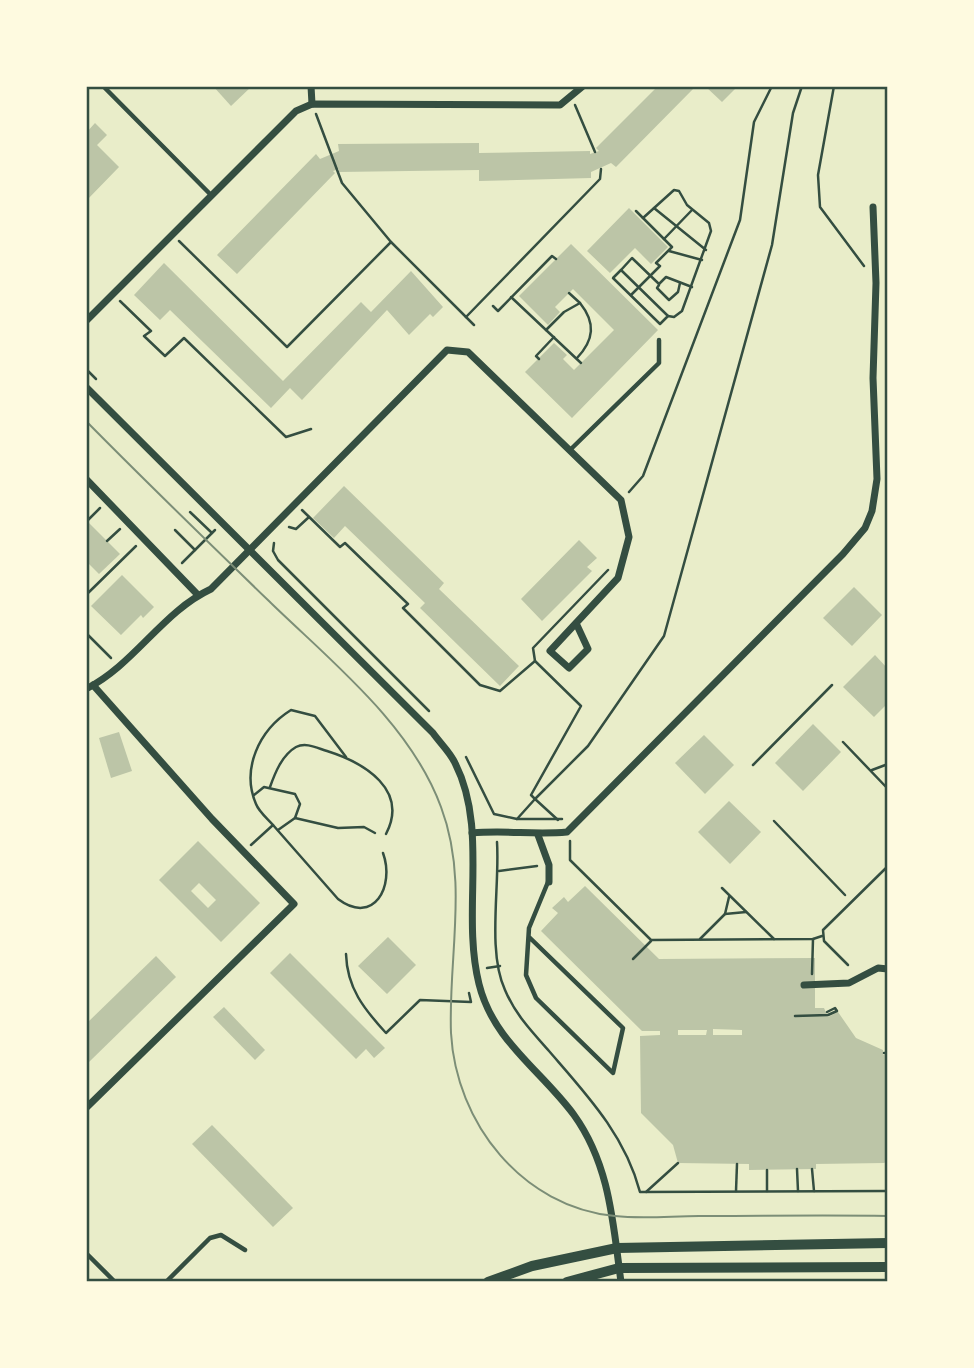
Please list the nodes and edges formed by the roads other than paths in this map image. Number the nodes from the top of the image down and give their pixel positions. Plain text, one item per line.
1 (103, 86) edge
2 (311, 86) edge
3 (583, 86) edge
4 (312, 104) junction
5 (211, 195) junction
6 (873, 207) dead end
7 (86, 321) edge
8 (659, 340) dead end
9 (86, 387) edge
10 (570, 450) junction
11 (86, 479) edge
12 (249, 549) junction
13 (198, 595) junction
14 (576, 623) junction
15 (89, 687) edge
16 (472, 833) junction
17 (538, 835) junction
18 (549, 881) joint
19 (529, 937) junction
20 (888, 969) edge
21 (804, 985) dead end
22 (86, 1108) edge
23 (888, 1243) edge
24 (617, 1248) junction
25 (245, 1250) dead end
26 (86, 1253) edge
27 (888, 1267) edge
28 (619, 1268) junction
29 (115, 1282) edge
30 (166, 1282) edge
31 (488, 1282) edge
32 (568, 1282) edge
33 (621, 1282) edge

1 - 5 lane
2 - 4 street
3 - 4 street
4 - 5 street
5 - 7 street
6 - 17 street
8 - 10 lane
9 - 12 street
10 - 12 street
10 - 14 street
11 - 13 street
12 - 13 street
12 - 16 street
13 - 15 street
14 - 14 street
15 - 22 street
16 - 17 street
16 - 24 street
17 - 18 street
18 - 19 lane
19 - 19 lane
20 - 21 street
23 - 24 street
24 - 28 street
24 - 31 street
25 - 30 lane
26 - 29 lane
27 - 28 street
28 - 32 street
28 - 33 street

